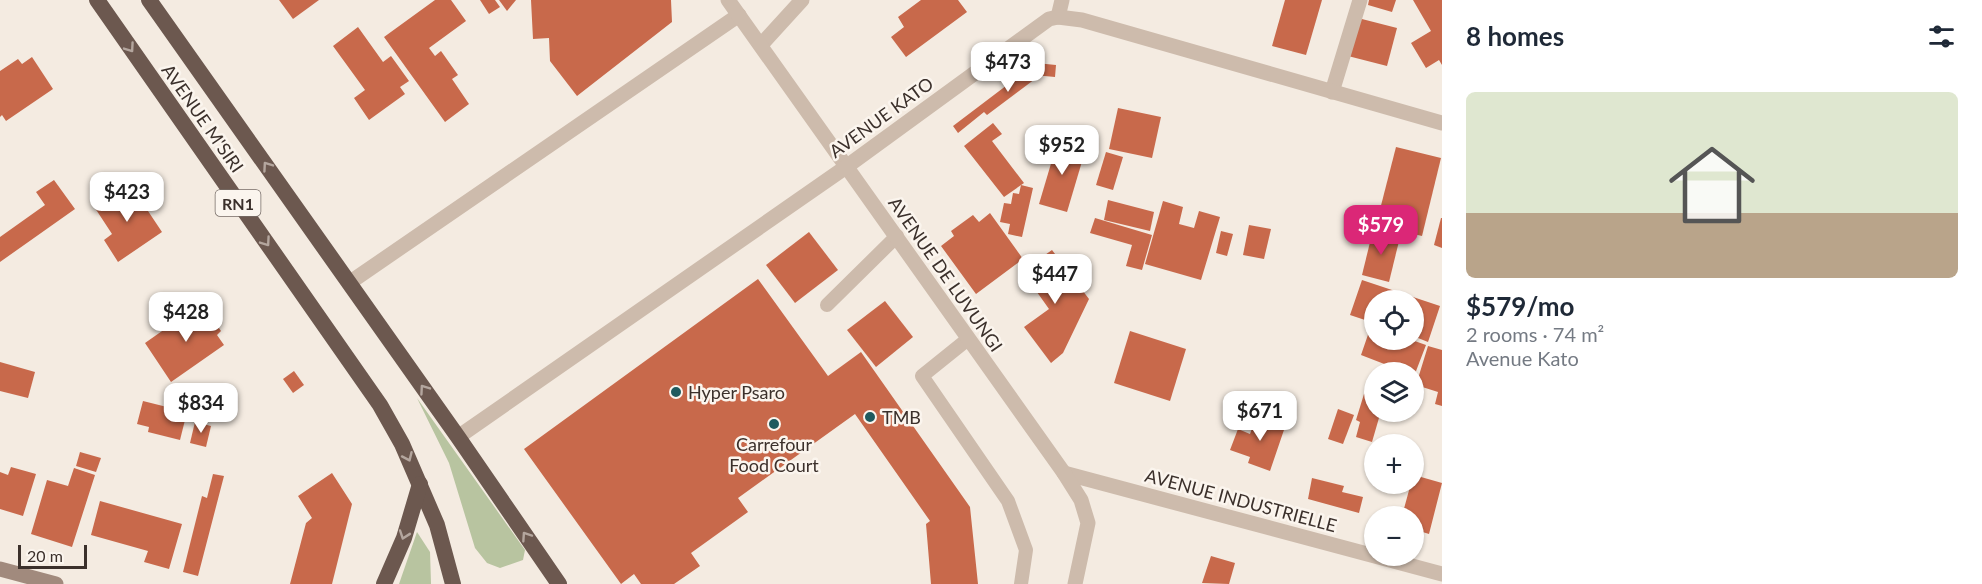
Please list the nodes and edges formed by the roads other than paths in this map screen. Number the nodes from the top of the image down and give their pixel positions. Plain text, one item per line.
1 (97, 0) edge
2 (149, 0) edge
3 (728, 0) edge
4 (802, 0) edge
5 (1062, 0) edge
6 (1360, 0) edge
7 (739, 15) junction
8 (1058, 16) junction
9 (761, 45) junction
10 (1332, 92) junction
11 (1442, 123) edge
12 (846, 167) junction
13 (897, 236) junction
14 (349, 283) junction
15 (827, 305) dead end
16 (968, 339) junction
17 (458, 437) junction
18 (1064, 473) junction
19 (420, 484) junction
20 (0, 570) edge
21 (1442, 574) edge
22 (56, 584) edge
23 (384, 584) edge
24 (453, 584) edge
25 (559, 584) edge
26 (1021, 584) edge
27 (1075, 584) edge

1 -> 19 highway, AVENUE M'SIRI / RN1
14 -> 2 highway, AVENUE M'SIRI / RN1
3 - 7 street, AVENUE DE LUVUNGI
4 - 9 street
5 - 8 street
6 - 10 street
7 - 9 street, AVENUE DE LUVUNGI
7 - 14 street
8 - 10 street
8 - 12 street, AVENUE KATO
9 - 12 street, AVENUE DE LUVUNGI
10 - 11 street
12 - 13 street, AVENUE DE LUVUNGI
12 - 17 street, AVENUE KATO
13 - 15 lane
13 - 16 street, AVENUE DE LUVUNGI
17 -> 14 highway, RN1
16 - 18 street, AVENUE DE LUVUNGI
16 - 26 lane
25 -> 17 highway, RN1
18 - 21 street, AVENUE INDUSTRIELLE
18 - 27 street, AVENUE DE LUVUNGI
19 -> 23 highway
19 - 24 highway, RN1
20 - 22 main road

